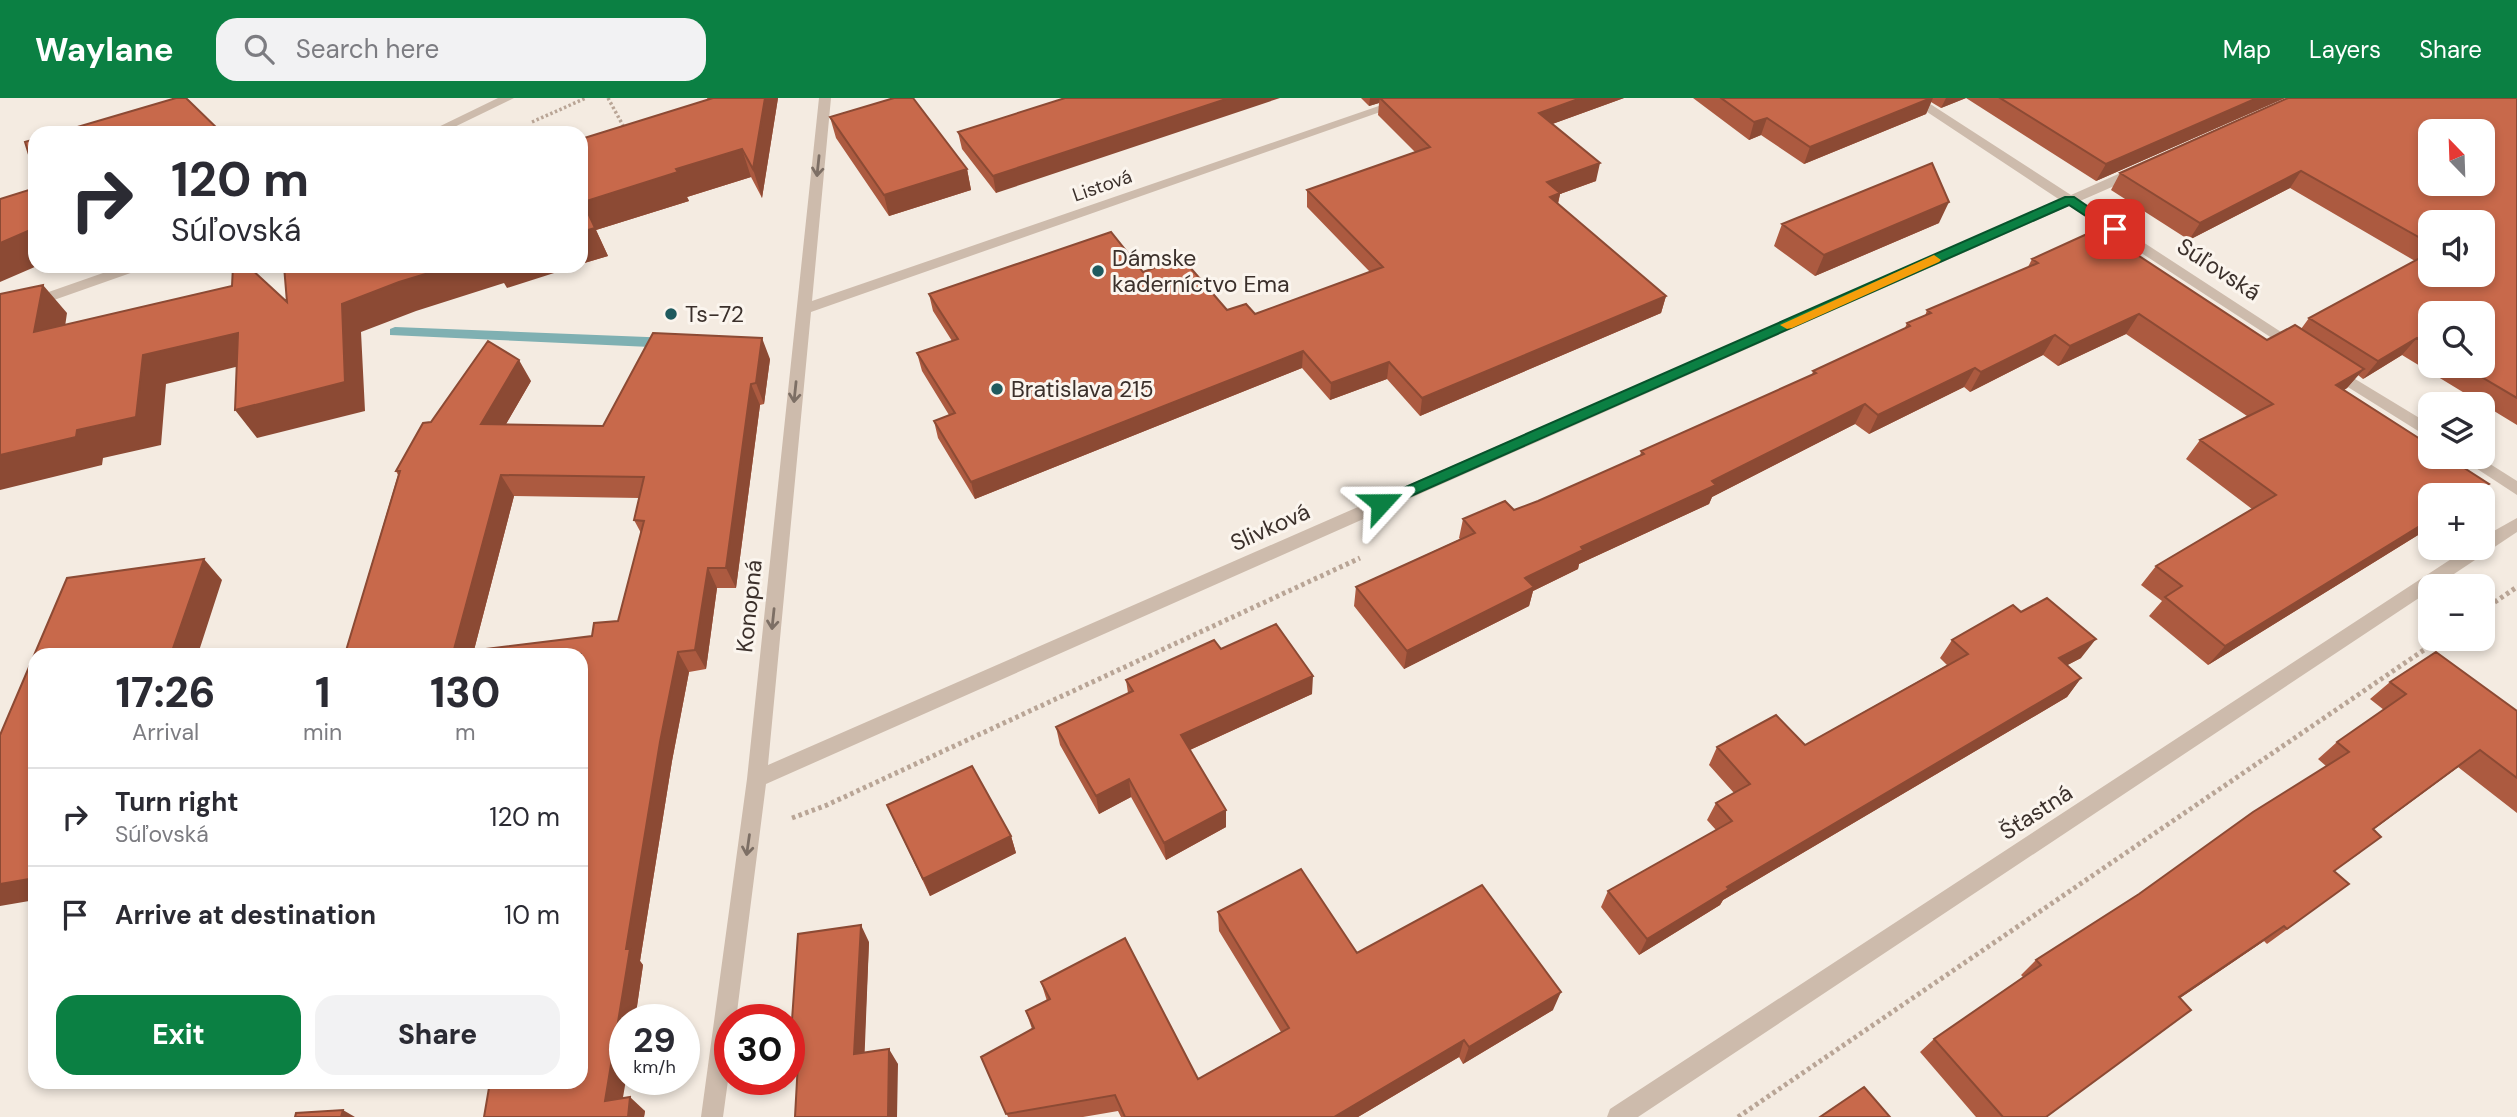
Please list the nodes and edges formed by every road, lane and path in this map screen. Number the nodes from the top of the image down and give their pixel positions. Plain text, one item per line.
1 (508, 98) edge
2 (586, 98) edge
3 (608, 98) edge
4 (825, 98) edge
5 (1414, 98) edge
6 (1912, 98) edge
7 (530, 123) dead end
8 (447, 126) edge
9 (627, 134) edge
10 (2149, 165) edge
11 (2070, 200) junction
12 (117, 273) edge
13 (804, 309) junction
14 (0, 314) edge
15 (2418, 425) edge
16 (2486, 469) edge
17 (2517, 489) edge
18 (2517, 524) edge
19 (2495, 538) edge
20 (2462, 560) edge
21 (2517, 587) edge
22 (2495, 602) edge
23 (2422, 651) edge
24 (757, 779) junction
25 (712, 1117) edge
26 (1618, 1117) edge
27 (1738, 1117) edge

1 - 8 street
2 - 7 path
3 - 9 path
4 -> 13 street, Konopná
5 - 13 street, Listová
6 - 11 street, Súľovská
10 - 11 street, Slivková
11 - 15 street, Súľovská
11 - 24 street, Slivková
12 - 14 street
13 -> 24 street, Konopná
16 - 17 street
18 - 19 street, Šťastná
20 - 26 street, Šťastná
21 - 22 path
23 - 27 path
24 -> 25 street, Konopná

